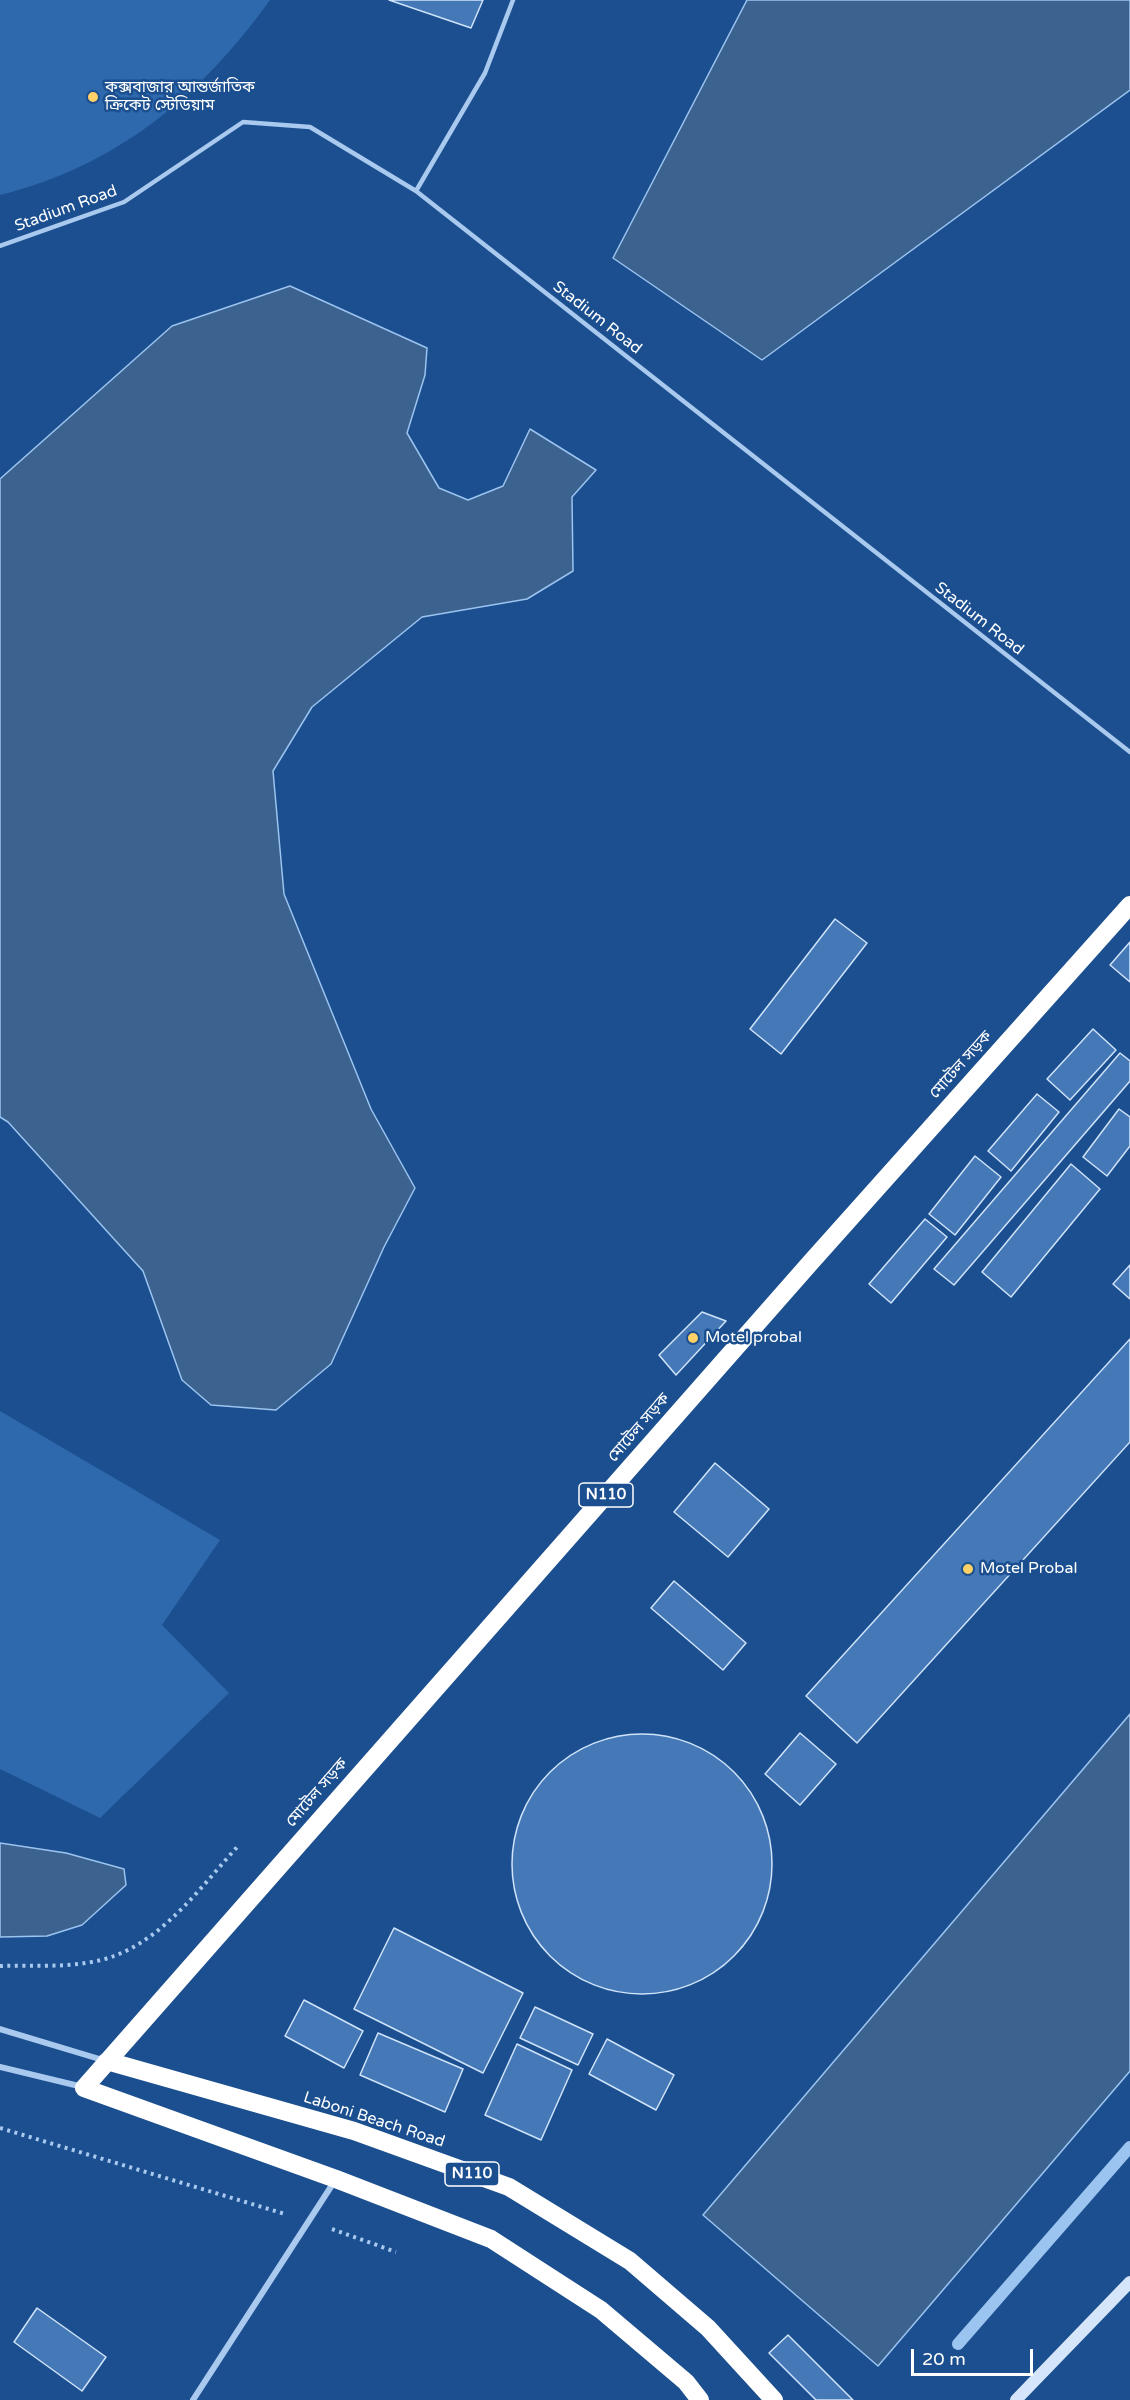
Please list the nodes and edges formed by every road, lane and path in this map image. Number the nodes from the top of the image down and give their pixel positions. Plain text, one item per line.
1 (513, 0) edge
2 (416, 191) junction
3 (0, 246) edge
4 (1130, 752) edge
5 (1130, 905) edge
6 (239, 1845) dead end
7 (0, 1966) edge
8 (0, 2029) edge
9 (107, 2061) junction
10 (0, 2067) edge
11 (84, 2088) junction
12 (0, 2128) edge
13 (336, 2179) junction
14 (309, 2221) junction
15 (396, 2252) dead end
16 (1130, 2282) edge
17 (193, 2400) edge
18 (700, 2400) edge
19 (774, 2400) edge
20 (1016, 2400) edge

1 - 2 lane
2 - 3 lane, Stadium Road
2 - 4 lane, Stadium Road
5 - 9 highway, মোটেল সড়ক / N110
6 - 7 path
8 - 9 street, Laboni Beach Road
9 - 11 highway, মোটেল সড়ক / N110
9 - 19 highway, Laboni Beach Road / N110
10 - 11 street
11 - 13 highway
12 - 14 path
13 - 14 street
13 - 18 highway
14 - 15 path
14 - 17 street
16 - 20 street

